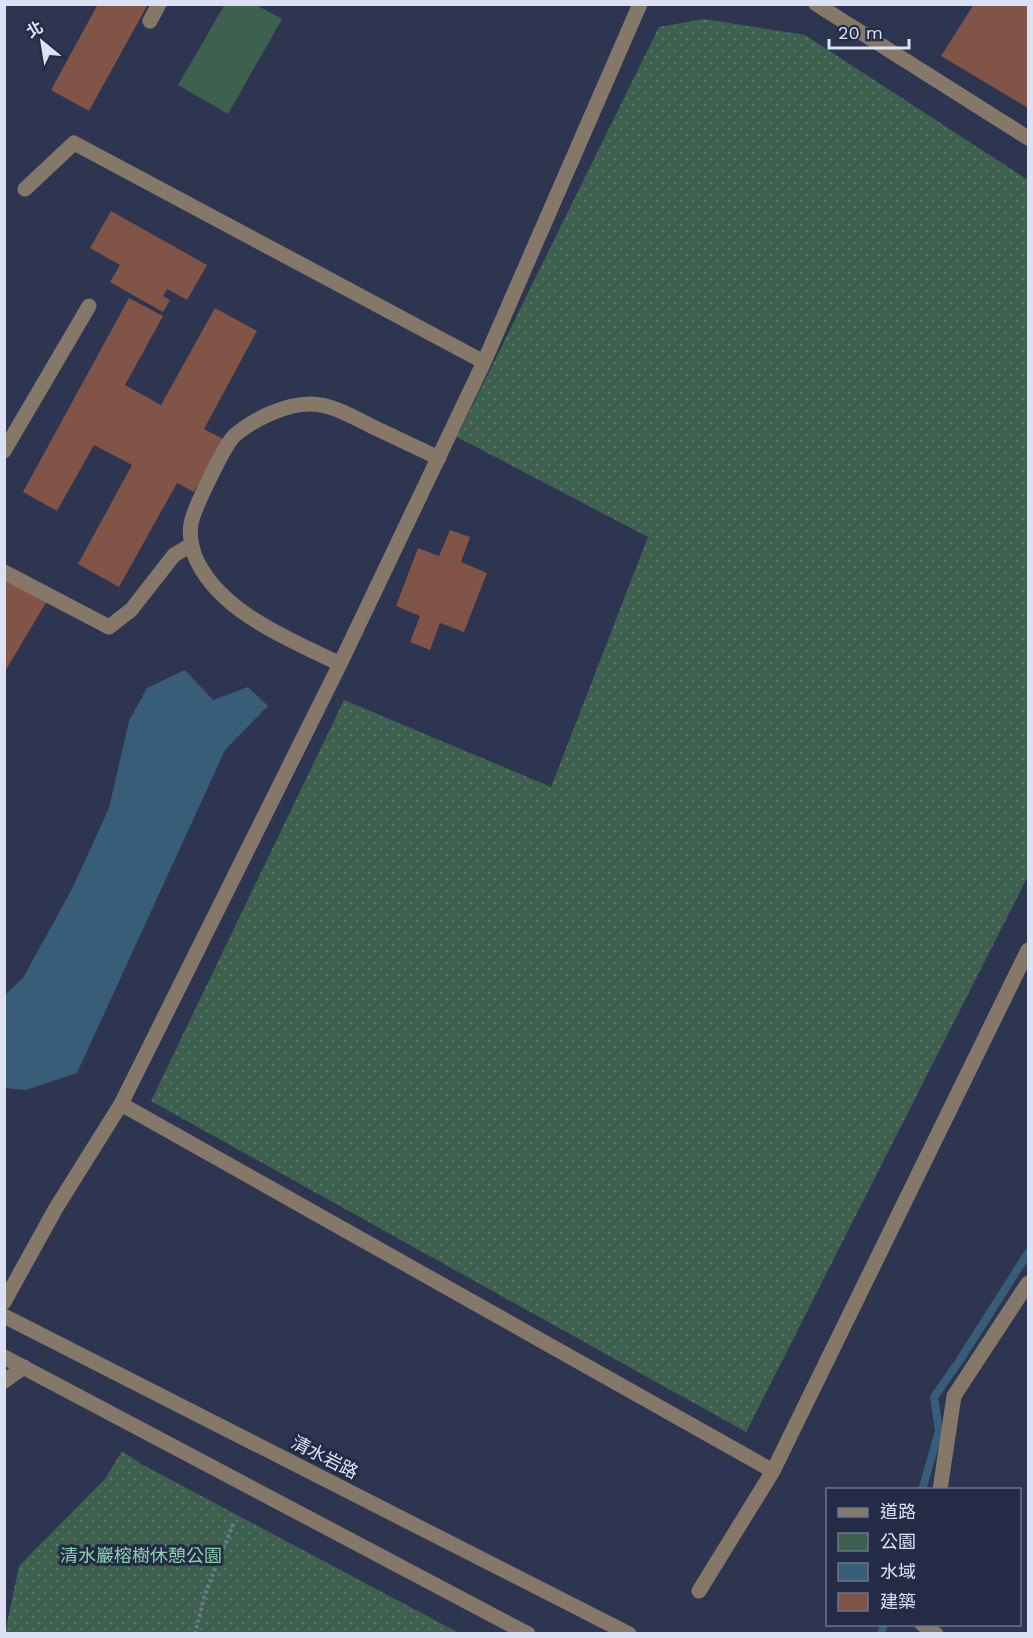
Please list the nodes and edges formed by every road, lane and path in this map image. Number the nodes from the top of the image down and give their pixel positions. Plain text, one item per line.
1 (159, 4) edge
2 (640, 4) edge
3 (816, 4) edge
4 (150, 21) dead end
5 (1029, 138) edge
6 (25, 189) dead end
7 (89, 306) dead end
8 (484, 362) junction
9 (4, 451) edge
10 (439, 458) junction
11 (191, 545) junction
12 (4, 572) edge
13 (340, 664) junction
14 (1029, 950) edge
15 (121, 1104) junction
16 (1029, 1283) edge
17 (4, 1302) edge
18 (4, 1316) edge
19 (4, 1357) edge
20 (24, 1367) junction
21 (4, 1381) edge
22 (773, 1471) junction
23 (940, 1488) edge
24 (234, 1522) dead end
25 (699, 1591) dead end
26 (195, 1634) edge
27 (528, 1634) edge
28 (628, 1634) edge

1 - 4 street
2 - 8 street
3 - 5 street
6 - 8 street
7 - 9 street
8 - 10 street
10 - 11 street
10 - 13 street
11 - 12 street
11 - 13 street
13 - 15 street
14 - 22 street
15 - 17 street
15 - 22 street
16 - 23 street
18 - 28 street, 清水岩路
19 - 20 street
20 - 21 street
20 - 27 street
22 - 25 street
24 - 26 path

